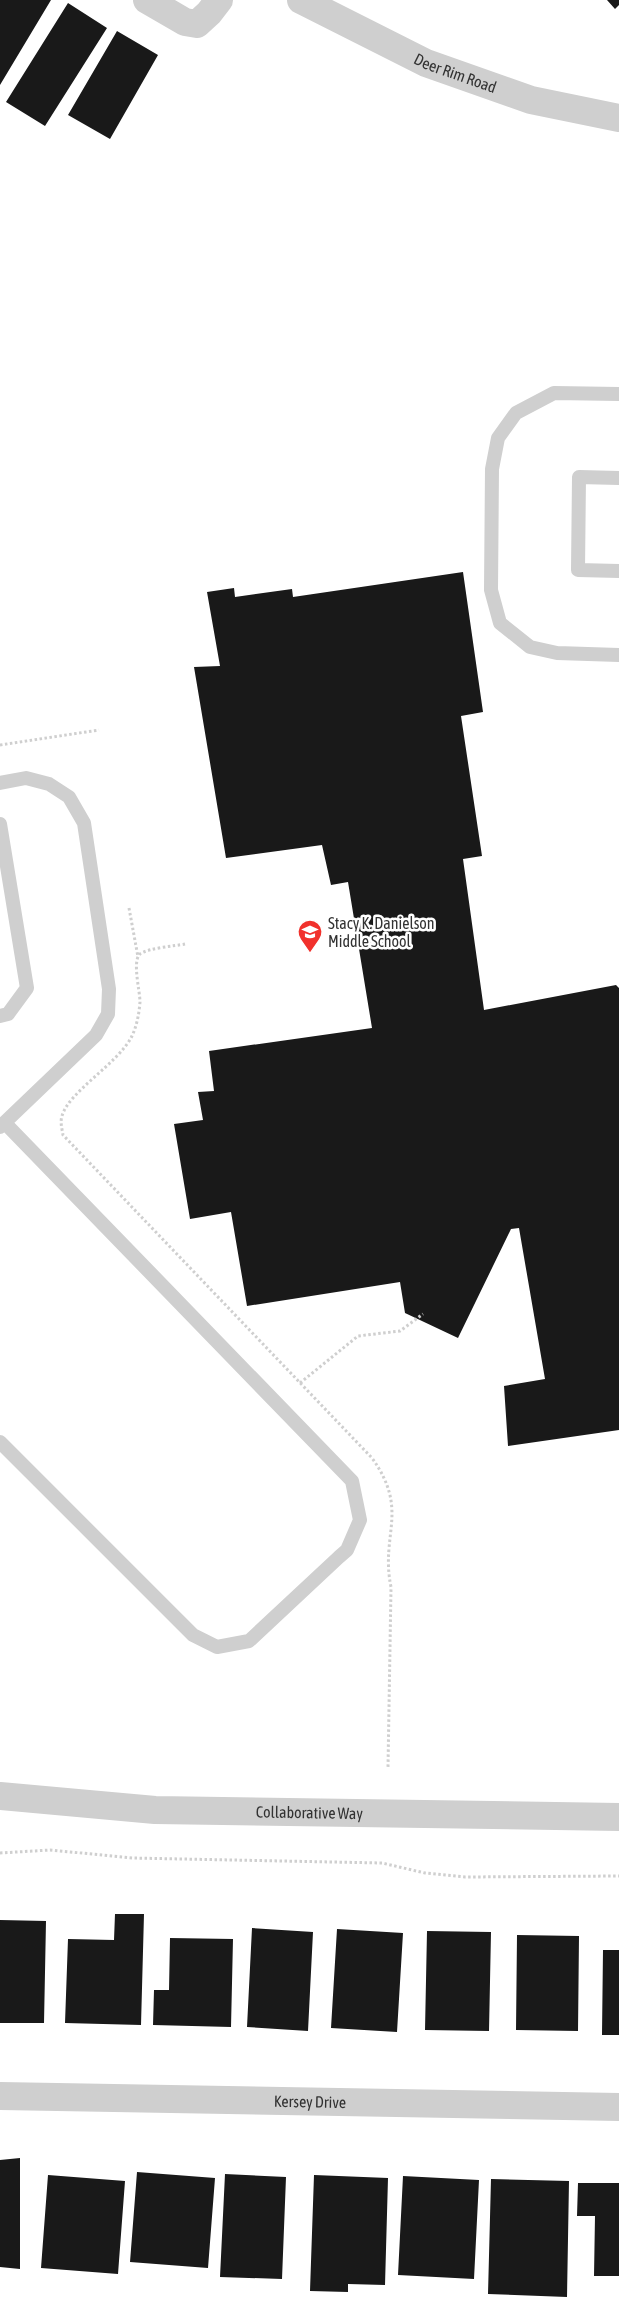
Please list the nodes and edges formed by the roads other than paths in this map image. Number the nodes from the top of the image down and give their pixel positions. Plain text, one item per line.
1 (147, 0) edge
2 (218, 0) edge
3 (301, 0) edge
4 (619, 118) edge
5 (619, 394) edge
6 (619, 478) edge
7 (619, 571) edge
8 (619, 655) edge
9 (0, 782) edge
10 (0, 824) edge
11 (0, 1016) edge
12 (2, 1125) edge
13 (0, 1442) edge
14 (0, 1796) edge
15 (619, 1816) edge
16 (0, 2096) edge
17 (619, 2107) edge

1 - 2 street
3 - 4 street, Deer Rim Road
5 - 8 lane
6 - 7 lane
9 - 12 lane
10 - 11 lane
12 - 13 lane
14 - 15 street, Collaborative Way
16 - 17 street, Kersey Drive

